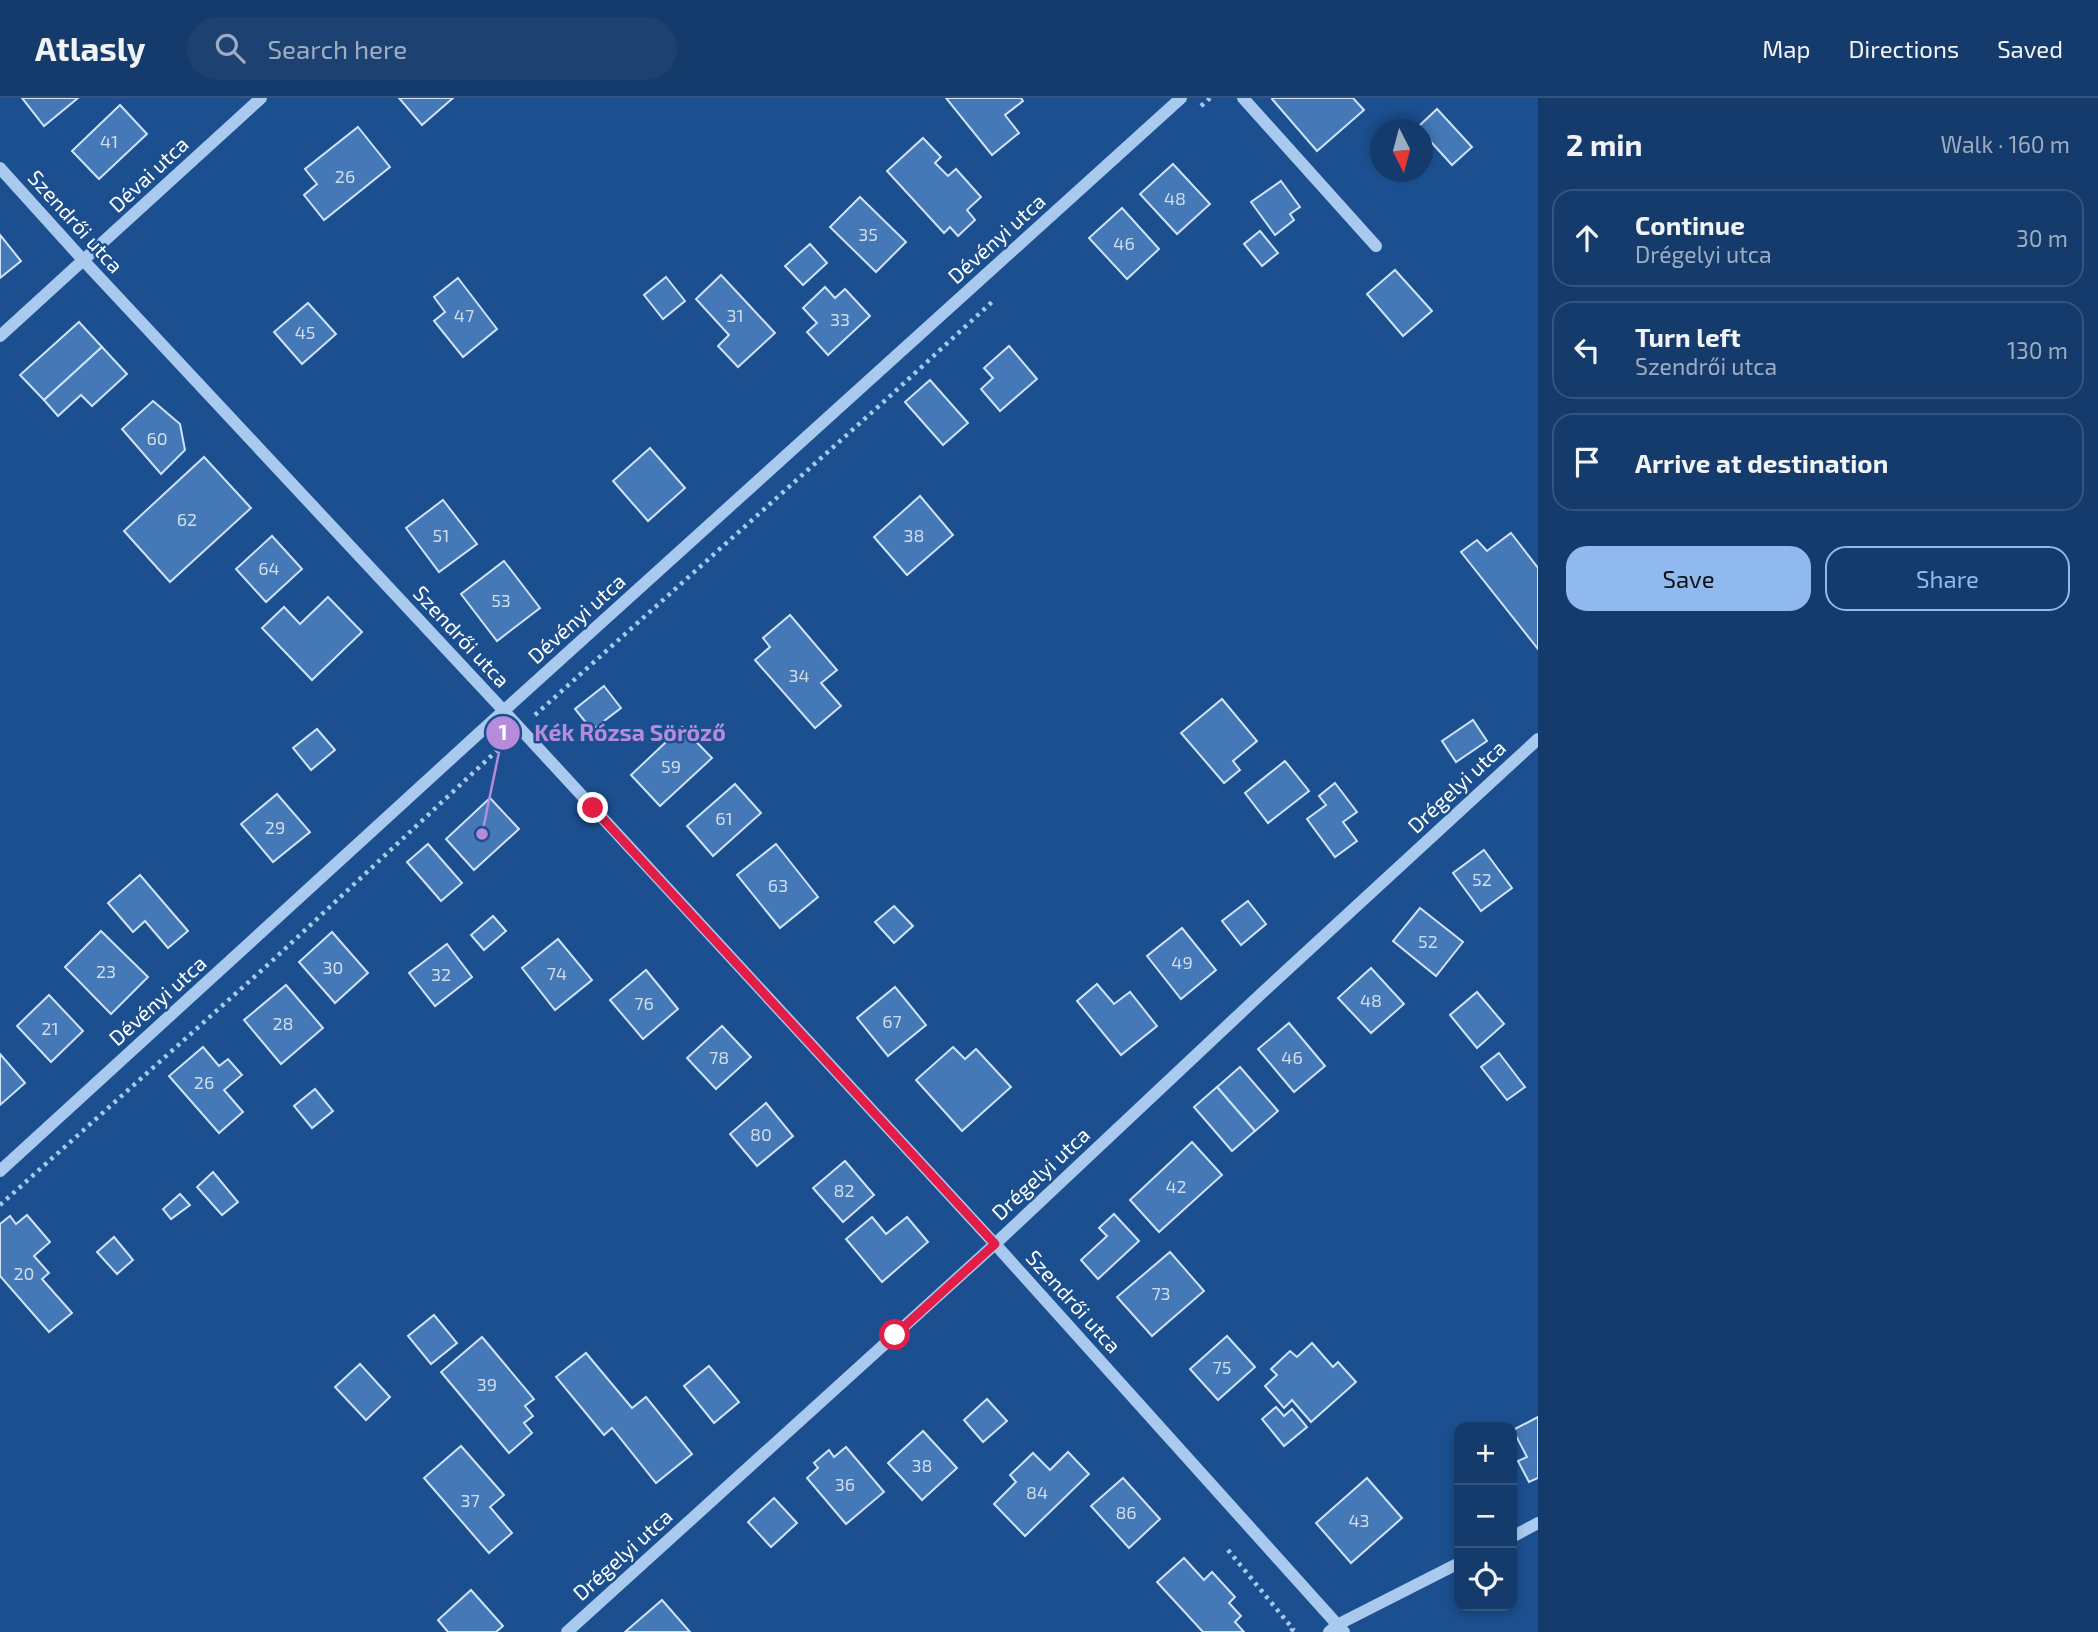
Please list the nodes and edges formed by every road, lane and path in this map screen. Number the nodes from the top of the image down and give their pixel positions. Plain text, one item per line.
1 (261, 98) edge
2 (1181, 98) edge
3 (1243, 98) edge
4 (0, 168) edge
5 (1376, 246) dead end
6 (84, 261) junction
7 (0, 336) edge
8 (893, 393) dead end
9 (503, 711) junction
10 (520, 729) junction
11 (1538, 739) edge
12 (0, 1171) edge
13 (0, 1205) edge
14 (995, 1244) junction
15 (1538, 1524) edge
16 (1517, 1534) edge
17 (1228, 1550) dead end
18 (1454, 1566) edge
19 (1337, 1630) edge
20 (567, 1632) edge
21 (1290, 1632) edge

1 - 6 street, Dévai utca
2 - 9 street, Dévényi utca
3 - 5 street
4 - 6 street, Szendrői utca
6 - 7 street, Dévai utca
6 - 9 street, Szendrői utca
8 - 10 path
9 - 10 street, Szendrői utca
9 - 12 street, Dévényi utca
10 - 13 path
10 - 14 street, Szendrői utca
11 - 14 street, Drégelyi utca
14 - 19 street, Szendrői utca
14 - 20 street, Drégelyi utca
15 - 16 street
17 - 21 path
18 - 19 street

